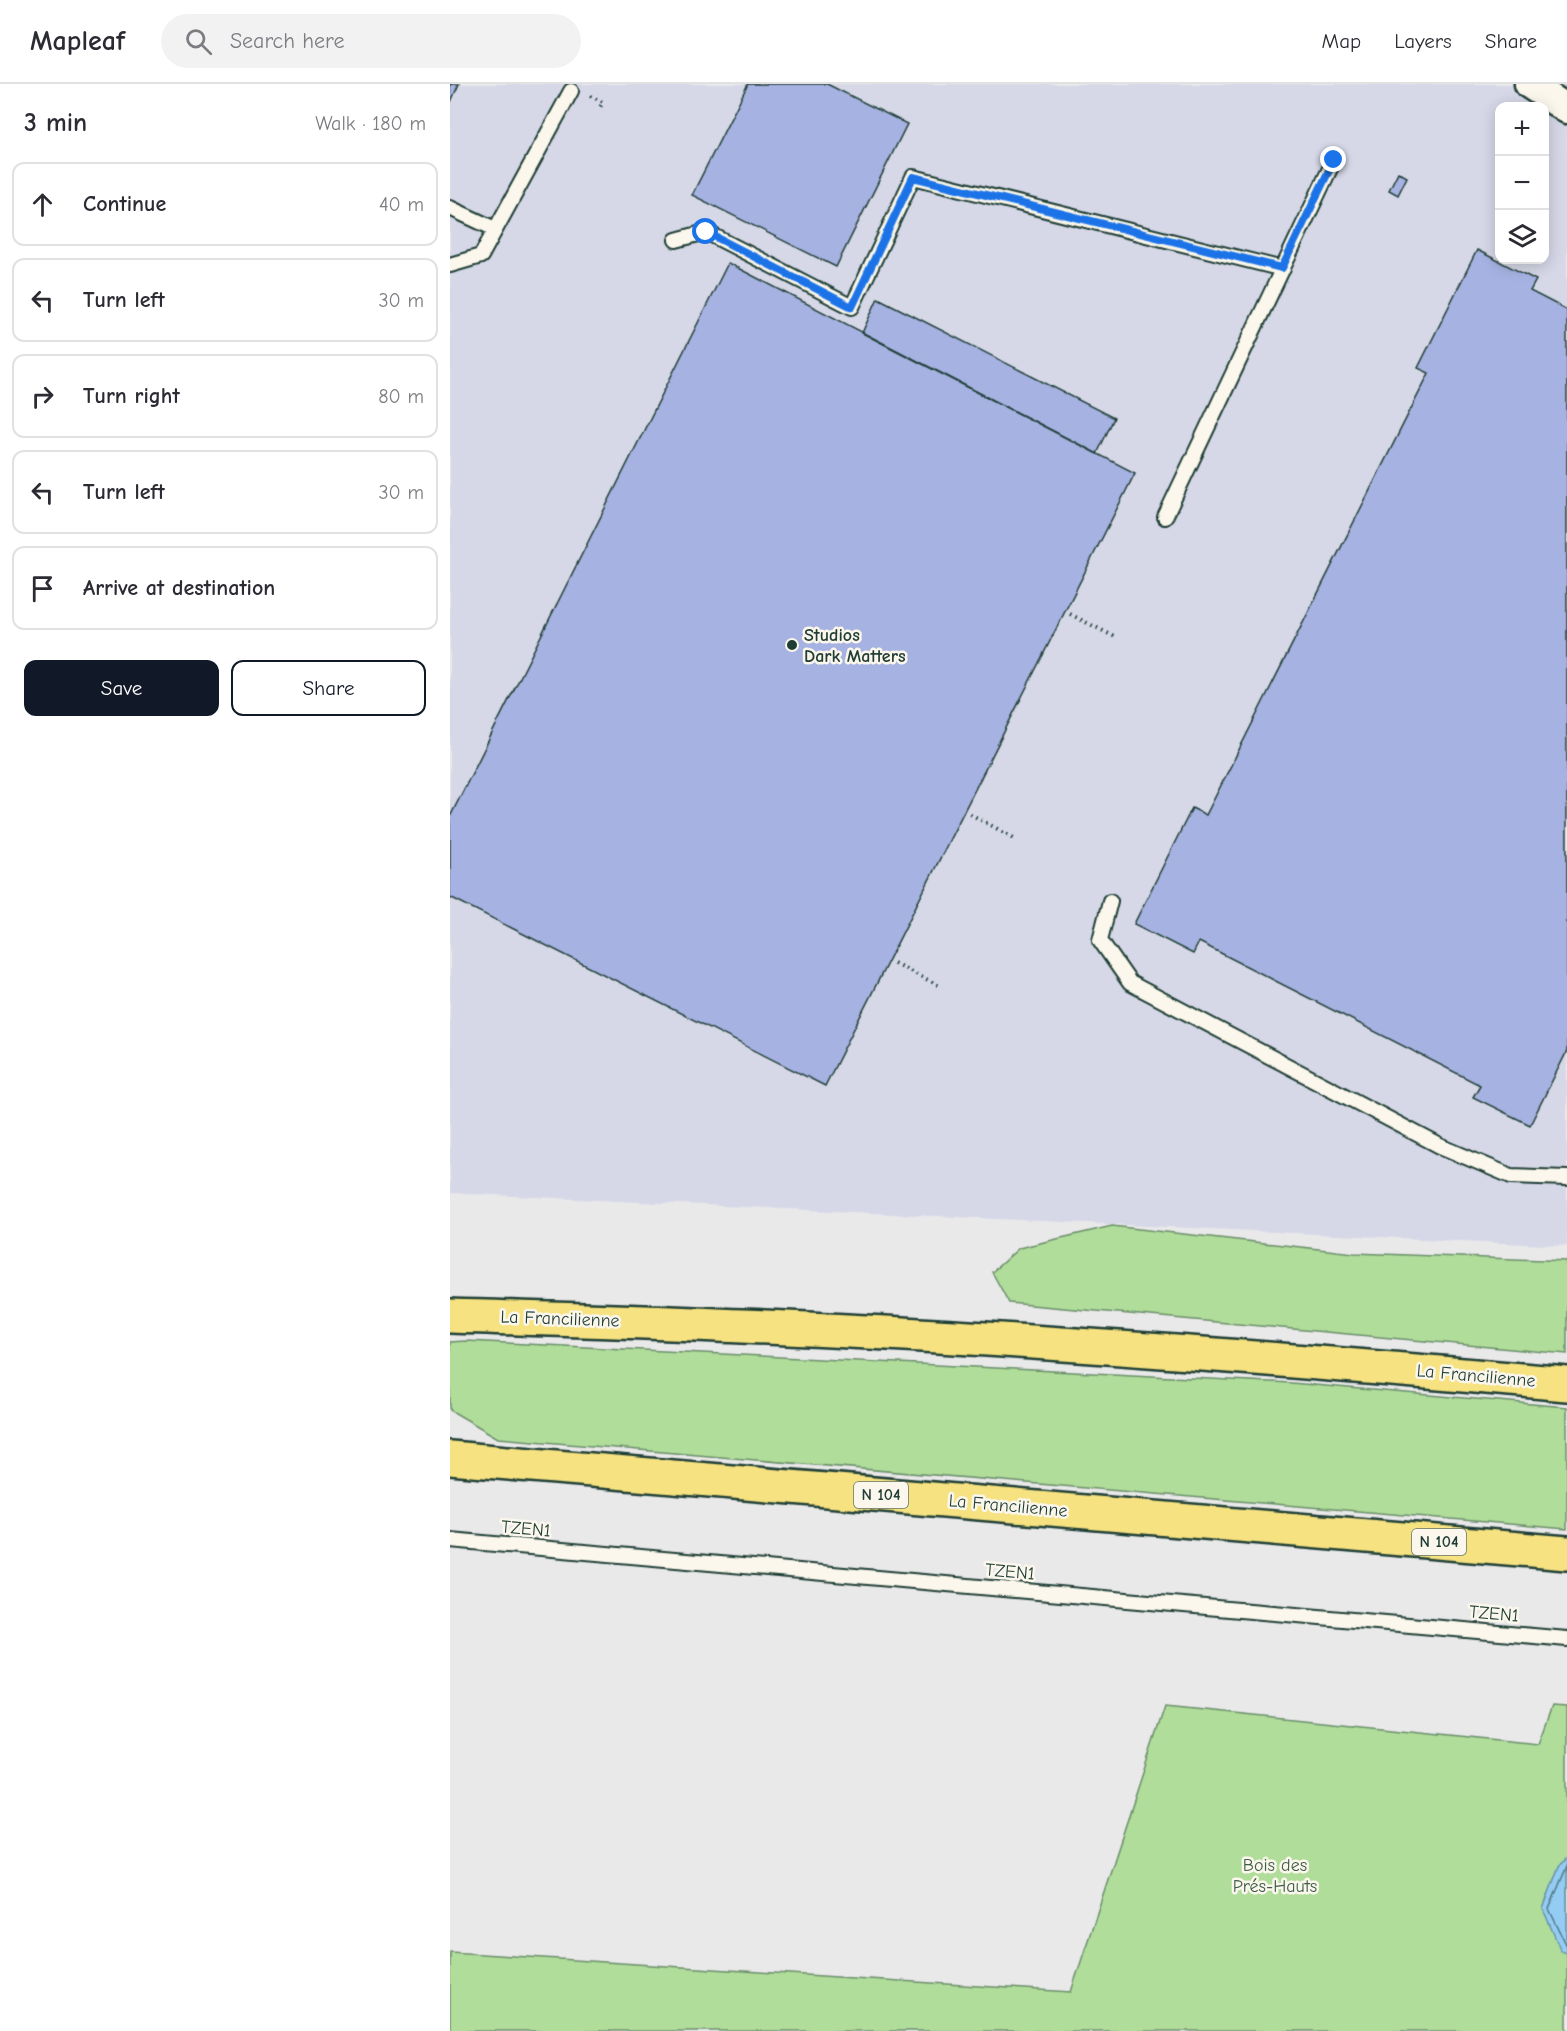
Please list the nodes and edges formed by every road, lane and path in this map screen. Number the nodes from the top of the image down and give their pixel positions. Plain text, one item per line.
1 (1529, 84) edge
2 (571, 91) dead end
3 (1567, 109) edge
4 (1334, 160) dead end
5 (450, 208) edge
6 (495, 229) junction
7 (676, 240) dead end
8 (450, 265) edge
9 (1282, 268) junction
10 (1165, 517) dead end
11 (1070, 614) dead end
12 (1117, 638) dead end
13 (970, 814) dead end
14 (1016, 838) dead end
15 (1110, 901) dead end
16 (894, 963) dead end
17 (940, 986) dead end
18 (1567, 1178) edge
19 (450, 1316) edge
20 (1567, 1384) edge
21 (450, 1458) edge
22 (450, 1540) edge
23 (1567, 1553) edge
24 (1567, 1639) edge

1 - 3 street
2 - 6 lane
4 - 9 lane
5 - 6 lane
6 - 8 lane
7 - 9 lane
9 - 10 lane
11 - 12 path
13 - 14 path
15 - 18 lane
16 - 17 path
19 - 20 highway, La Francilienne
21 - 23 highway, La Francilienne / N 104
22 - 24 lane, TZEN1

